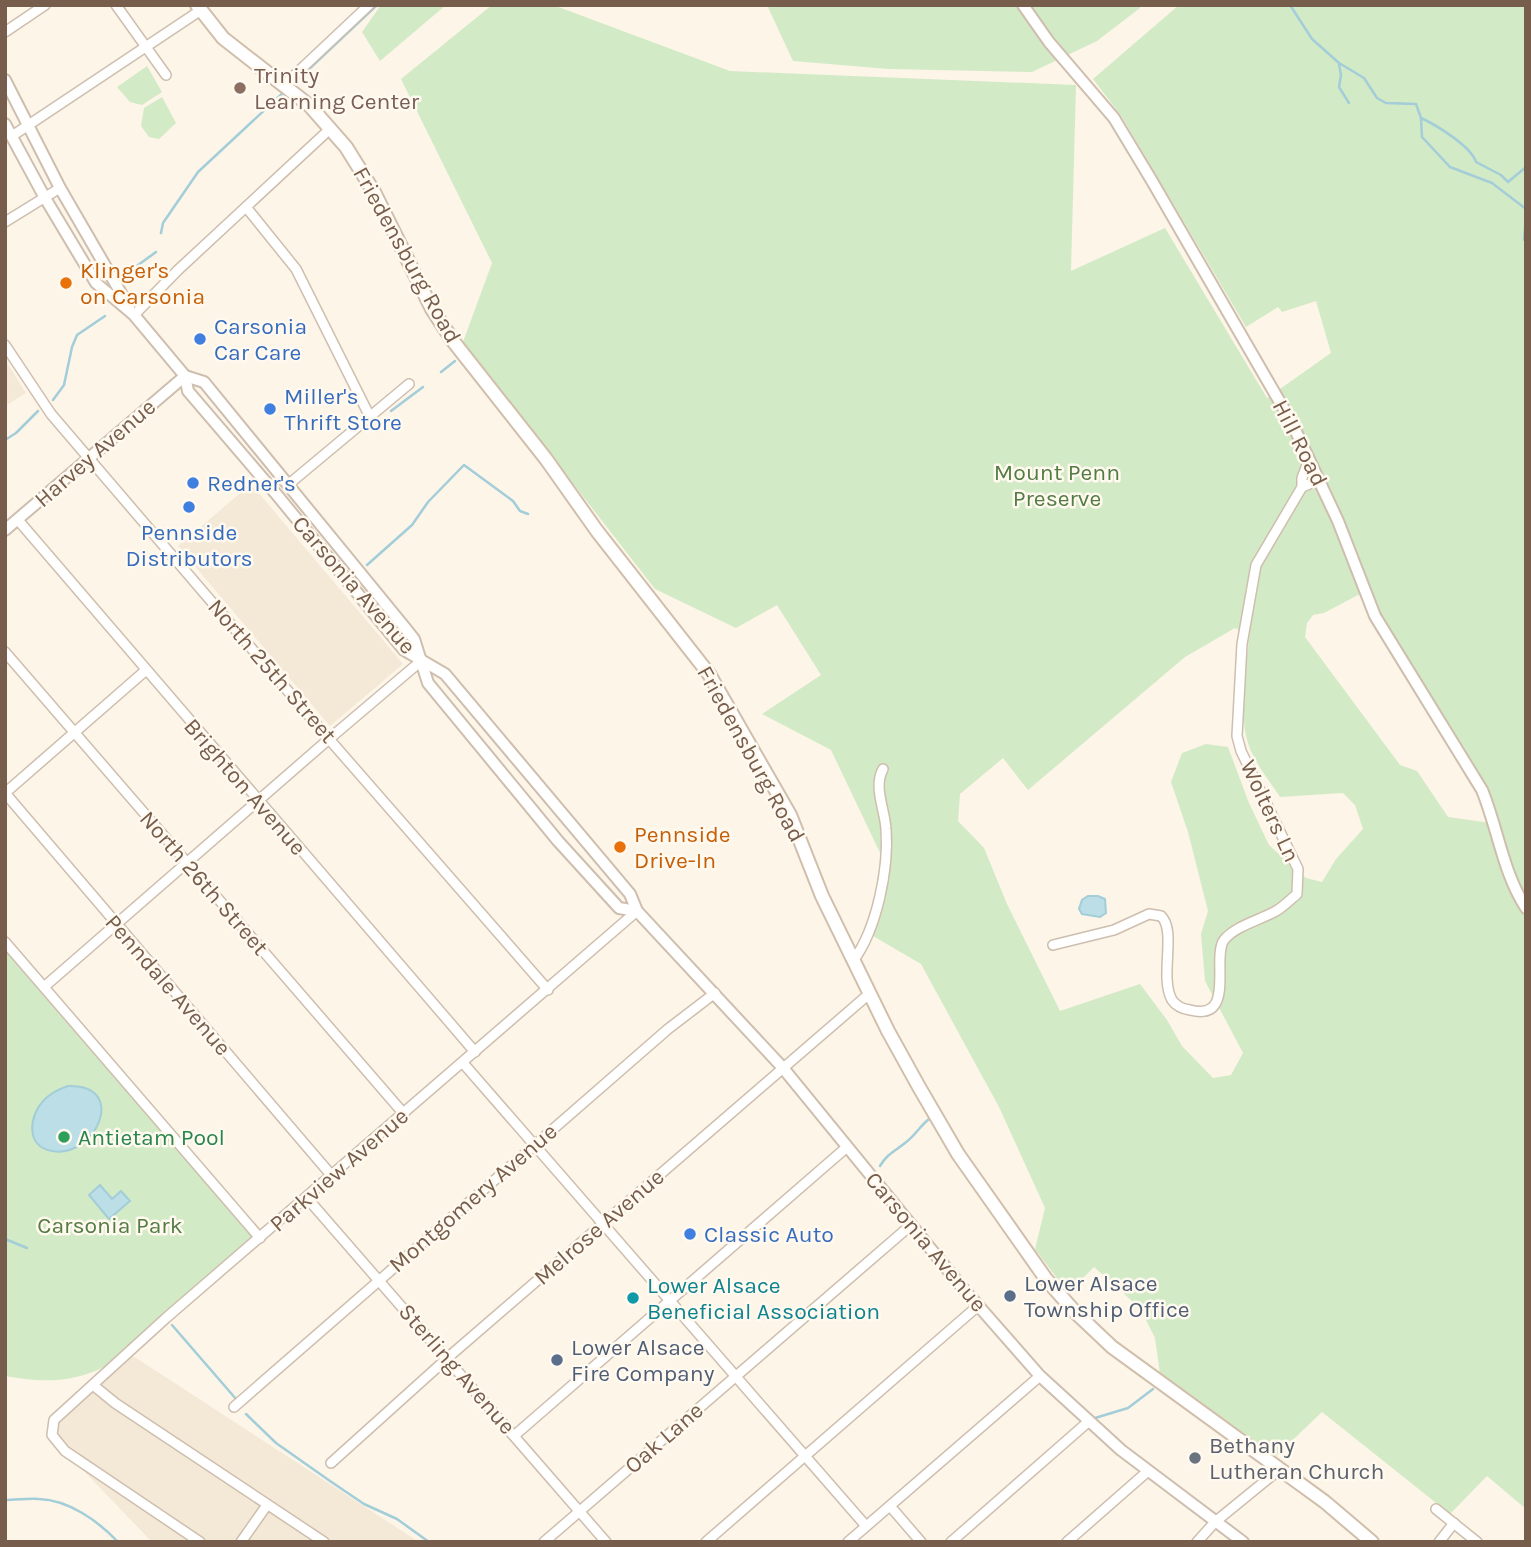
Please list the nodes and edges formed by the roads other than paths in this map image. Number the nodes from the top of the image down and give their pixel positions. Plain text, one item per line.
1 (45, 5) edge
2 (116, 5) edge
3 (369, 5) edge
4 (1023, 5) edge
5 (199, 8) edge
6 (5, 32) edge
7 (146, 47) junction
8 (166, 75) dead end
9 (5, 80) edge
10 (284, 85) junction
11 (5, 124) edge
12 (28, 126) junction
13 (331, 128) junction
14 (12, 136) junction
15 (60, 188) junction
16 (45, 198) junction
17 (247, 207) junction
18 (5, 222) edge
19 (134, 316) junction
20 (5, 345) edge
21 (185, 376) junction
22 (409, 384) dead end
23 (370, 417) junction
24 (90, 459) junction
25 (1309, 460) junction
26 (1319, 480) junction
27 (289, 484) junction
28 (1302, 487) junction
29 (18, 520) junction
30 (5, 530) edge
31 (5, 652) edge
32 (421, 661) junction
33 (145, 671) junction
34 (74, 733) junction
35 (329, 739) junction
36 (883, 769) dead end
37 (5, 793) edge
38 (258, 801) junction
39 (186, 863) junction
40 (1526, 908) edge
41 (637, 911) junction
42 (116, 925) junction
43 (5, 942) edge
44 (1053, 945) dead end
45 (853, 961) junction
46 (44, 987) junction
47 (548, 990) junction
48 (715, 993) junction
49 (869, 994) junction
50 (475, 1052) junction
51 (463, 1063) junction
52 (783, 1068) junction
53 (404, 1114) junction
54 (534, 1146) junction
55 (846, 1147) junction
56 (332, 1176) junction
57 (307, 1198) junction
58 (602, 1224) junction
59 (911, 1225) junction
60 (260, 1238) junction
61 (379, 1280) junction
62 (669, 1301) junction
63 (979, 1305) junction
64 (447, 1359) junction
65 (736, 1376) junction
66 (1040, 1376) junction
67 (93, 1385) junction
68 (233, 1407) dead end
69 (1088, 1422) junction
70 (515, 1435) junction
71 (805, 1456) junction
72 (331, 1463) dead end
73 (1280, 1469) junction
74 (1148, 1471) junction
75 (267, 1505) junction
76 (890, 1506) junction
77 (1436, 1508) dead end
78 (579, 1511) junction
79 (1215, 1522) junction
80 (1454, 1522) junction
81 (866, 1526) junction
82 (200, 1542) edge
83 (241, 1542) edge
84 (324, 1542) edge
85 (544, 1542) edge
86 (606, 1542) edge
87 (706, 1542) edge
88 (848, 1542) edge
89 (921, 1542) edge
90 (951, 1542) edge
91 (1067, 1542) edge
92 (1197, 1542) edge
93 (1242, 1542) edge
94 (1372, 1542) edge
95 (1439, 1542) edge
96 (1477, 1542) edge

1 - 6 street
2 - 7 street
3 - 10 street
4 - 25 street, Hill Road
5 - 7 street
5 - 10 main road, Friedensburg Road
7 - 8 street
7 - 12 street
9 - 12 street, Carsonia Avenue
10 - 13 main road, Friedensburg Road
11 - 14 street, Carsonia Avenue
12 - 14 street
12 - 15 street, Carsonia Avenue
13 - 17 street
13 - 45 main road, Friedensburg Road
14 - 16 street, Carsonia Avenue
15 - 16 street
15 - 19 street, Carsonia Avenue
16 - 18 street
16 - 19 street, Carsonia Avenue
17 - 19 street
17 - 23 street
19 - 21 street, Carsonia Avenue
20 - 24 street, North 25th Street
21 - 24 street, Harvey Avenue
21 - 27 street, Carsonia Avenue
21 - 32 street, Carsonia Avenue
22 - 23 street
23 - 27 street
24 - 29 street, Harvey Avenue
24 - 35 street, North 25th Street
25 - 26 street, Hill Road
25 - 28 street
26 - 28 street
26 - 40 street, Hill Road
27 - 32 street, Carsonia Avenue
28 - 44 street, Wolters Ln
29 - 30 street, Harvey Avenue
29 - 33 street, Brighton Avenue
31 - 34 street, North 26th Street
32 - 35 street
32 - 41 street, Carsonia Avenue
32 - 41 street, Carsonia Avenue
33 - 34 street
33 - 38 street, Brighton Avenue
34 - 37 street
34 - 39 street, North 26th Street
35 - 38 street
35 - 47 street, North 25th Street
36 - 45 street
37 - 42 street, Penndale Avenue
38 - 39 street
38 - 50 street, Brighton Avenue
39 - 42 street
39 - 53 street, North 26th Street
41 - 47 street, Parkview Avenue
41 - 48 street, Carsonia Avenue
42 - 46 street
42 - 56 street, Penndale Avenue
43 - 46 street
45 - 49 main road, Friedensburg Road
46 - 60 street
47 - 50 street, Parkview Avenue
48 - 52 street, Carsonia Avenue
48 - 54 street, Montgomery Avenue
49 - 52 street, Melrose Avenue
49 - 73 main road, Friedensburg Road
50 - 51 street, Parkview Avenue
51 - 53 street, Parkview Avenue
51 - 54 street
52 - 55 street, Carsonia Avenue
52 - 58 street, Melrose Avenue
53 - 56 street, Parkview Avenue
54 - 58 street
54 - 61 street, Montgomery Avenue
55 - 59 street, Carsonia Avenue
55 - 62 street
56 - 57 street, Parkview Avenue
57 - 60 street, Parkview Avenue
57 - 61 street, Sterling Avenue
58 - 62 street
58 - 64 street, Melrose Avenue
59 - 63 street, Carsonia Avenue
59 - 65 street, Oak Lane
60 - 67 street, Parkview Avenue
61 - 64 street, Sterling Avenue
61 - 68 street, Montgomery Avenue
62 - 65 street
62 - 70 street
63 - 66 street, Carsonia Avenue
63 - 71 street
64 - 70 street, Sterling Avenue
64 - 72 street, Melrose Avenue
65 - 71 street
65 - 78 street, Oak Lane
66 - 69 street, Carsonia Avenue
66 - 76 street
67 - 75 street
67 - 82 street, Parkview Avenue
69 - 74 street, Carsonia Avenue
69 - 90 street
70 - 78 street, Sterling Avenue
71 - 81 street
71 - 87 street
73 - 79 street
73 - 94 main road, Friedensburg Road
74 - 79 street, Carsonia Avenue
74 - 91 street
75 - 83 street
75 - 84 street
76 - 81 street
76 - 89 street
77 - 80 street
78 - 85 street, Oak Lane
78 - 86 street, Sterling Avenue
79 - 92 street
79 - 93 street, Carsonia Avenue
80 - 95 street
80 - 96 street
81 - 88 street

